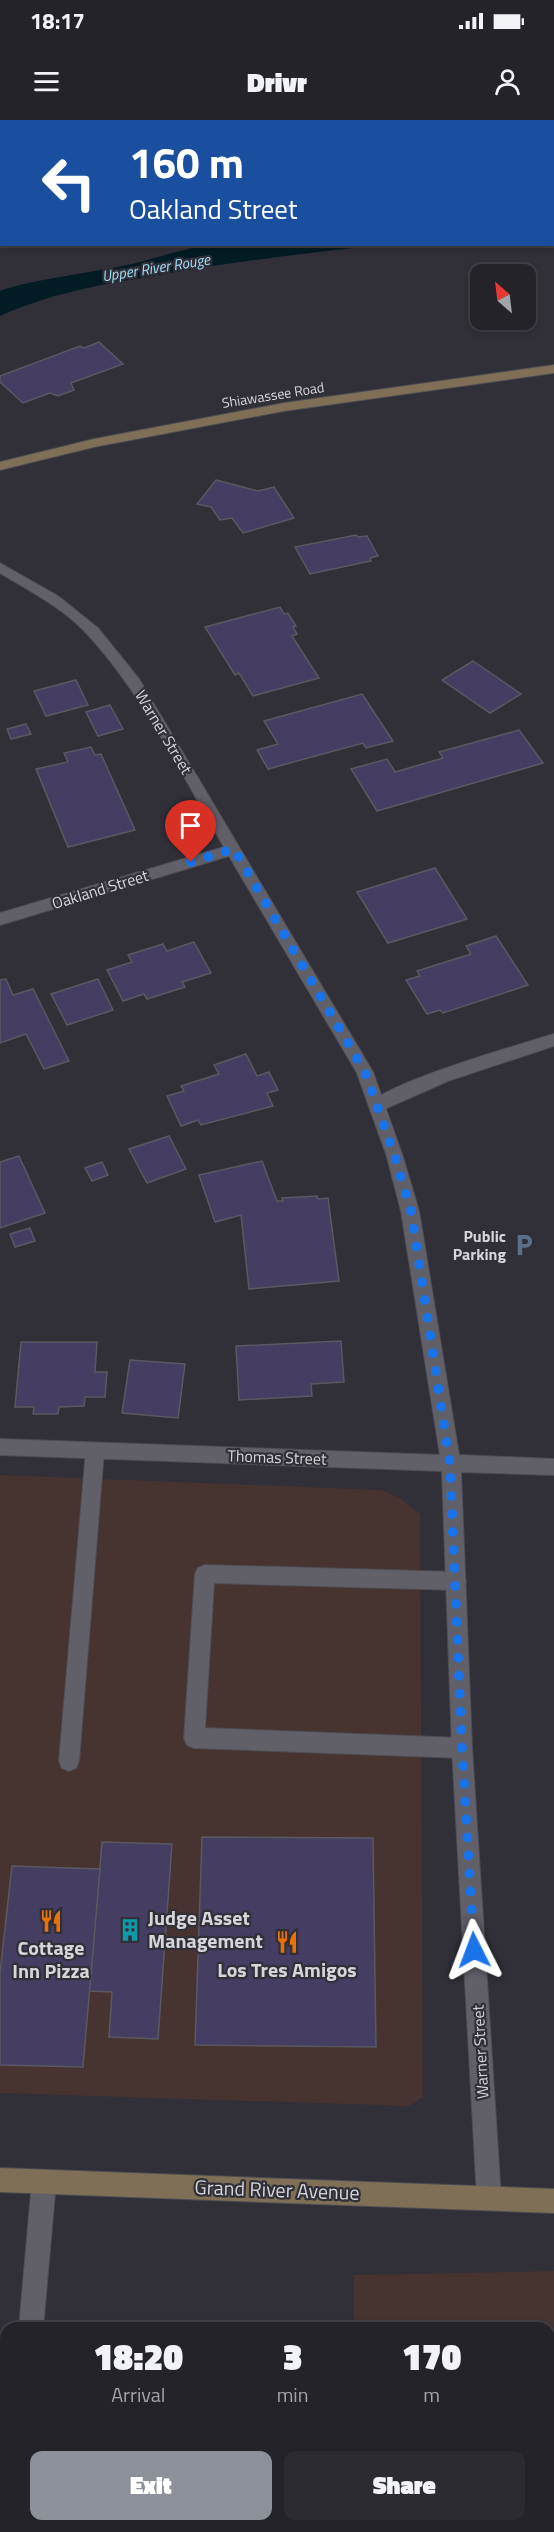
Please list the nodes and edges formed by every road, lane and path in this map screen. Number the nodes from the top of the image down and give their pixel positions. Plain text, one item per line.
1 (554, 369) edge
2 (0, 466) edge
3 (0, 567) edge
4 (234, 849) junction
5 (0, 919) edge
6 (554, 1040) edge
7 (378, 1105) junction
8 (0, 1447) edge
9 (95, 1451) junction
10 (450, 1464) junction
11 (554, 1467) edge
12 (456, 1581) junction
13 (462, 1748) junction
14 (69, 1761) dead end
15 (0, 2180) edge
16 (44, 2182) junction
17 (489, 2198) junction
18 (554, 2201) edge
19 (32, 2322) edge

1 - 2 street, Shiawassee Road
3 - 4 street, Warner Street
4 - 5 street, Oakland Street
4 - 7 street, Warner Street
6 - 7 street
7 - 10 street, Warner Street
8 - 9 street, Thomas Street
9 - 10 street, Thomas Street
9 - 14 street
10 - 11 street, Thomas Street
10 - 12 street, Warner Street
12 - 13 street, Warner Street
12 - 13 street
13 - 17 street, Warner Street
15 - 16 street, Grand River Avenue
16 - 17 street, Grand River Avenue
16 - 19 street
17 - 18 street, Grand River Avenue

